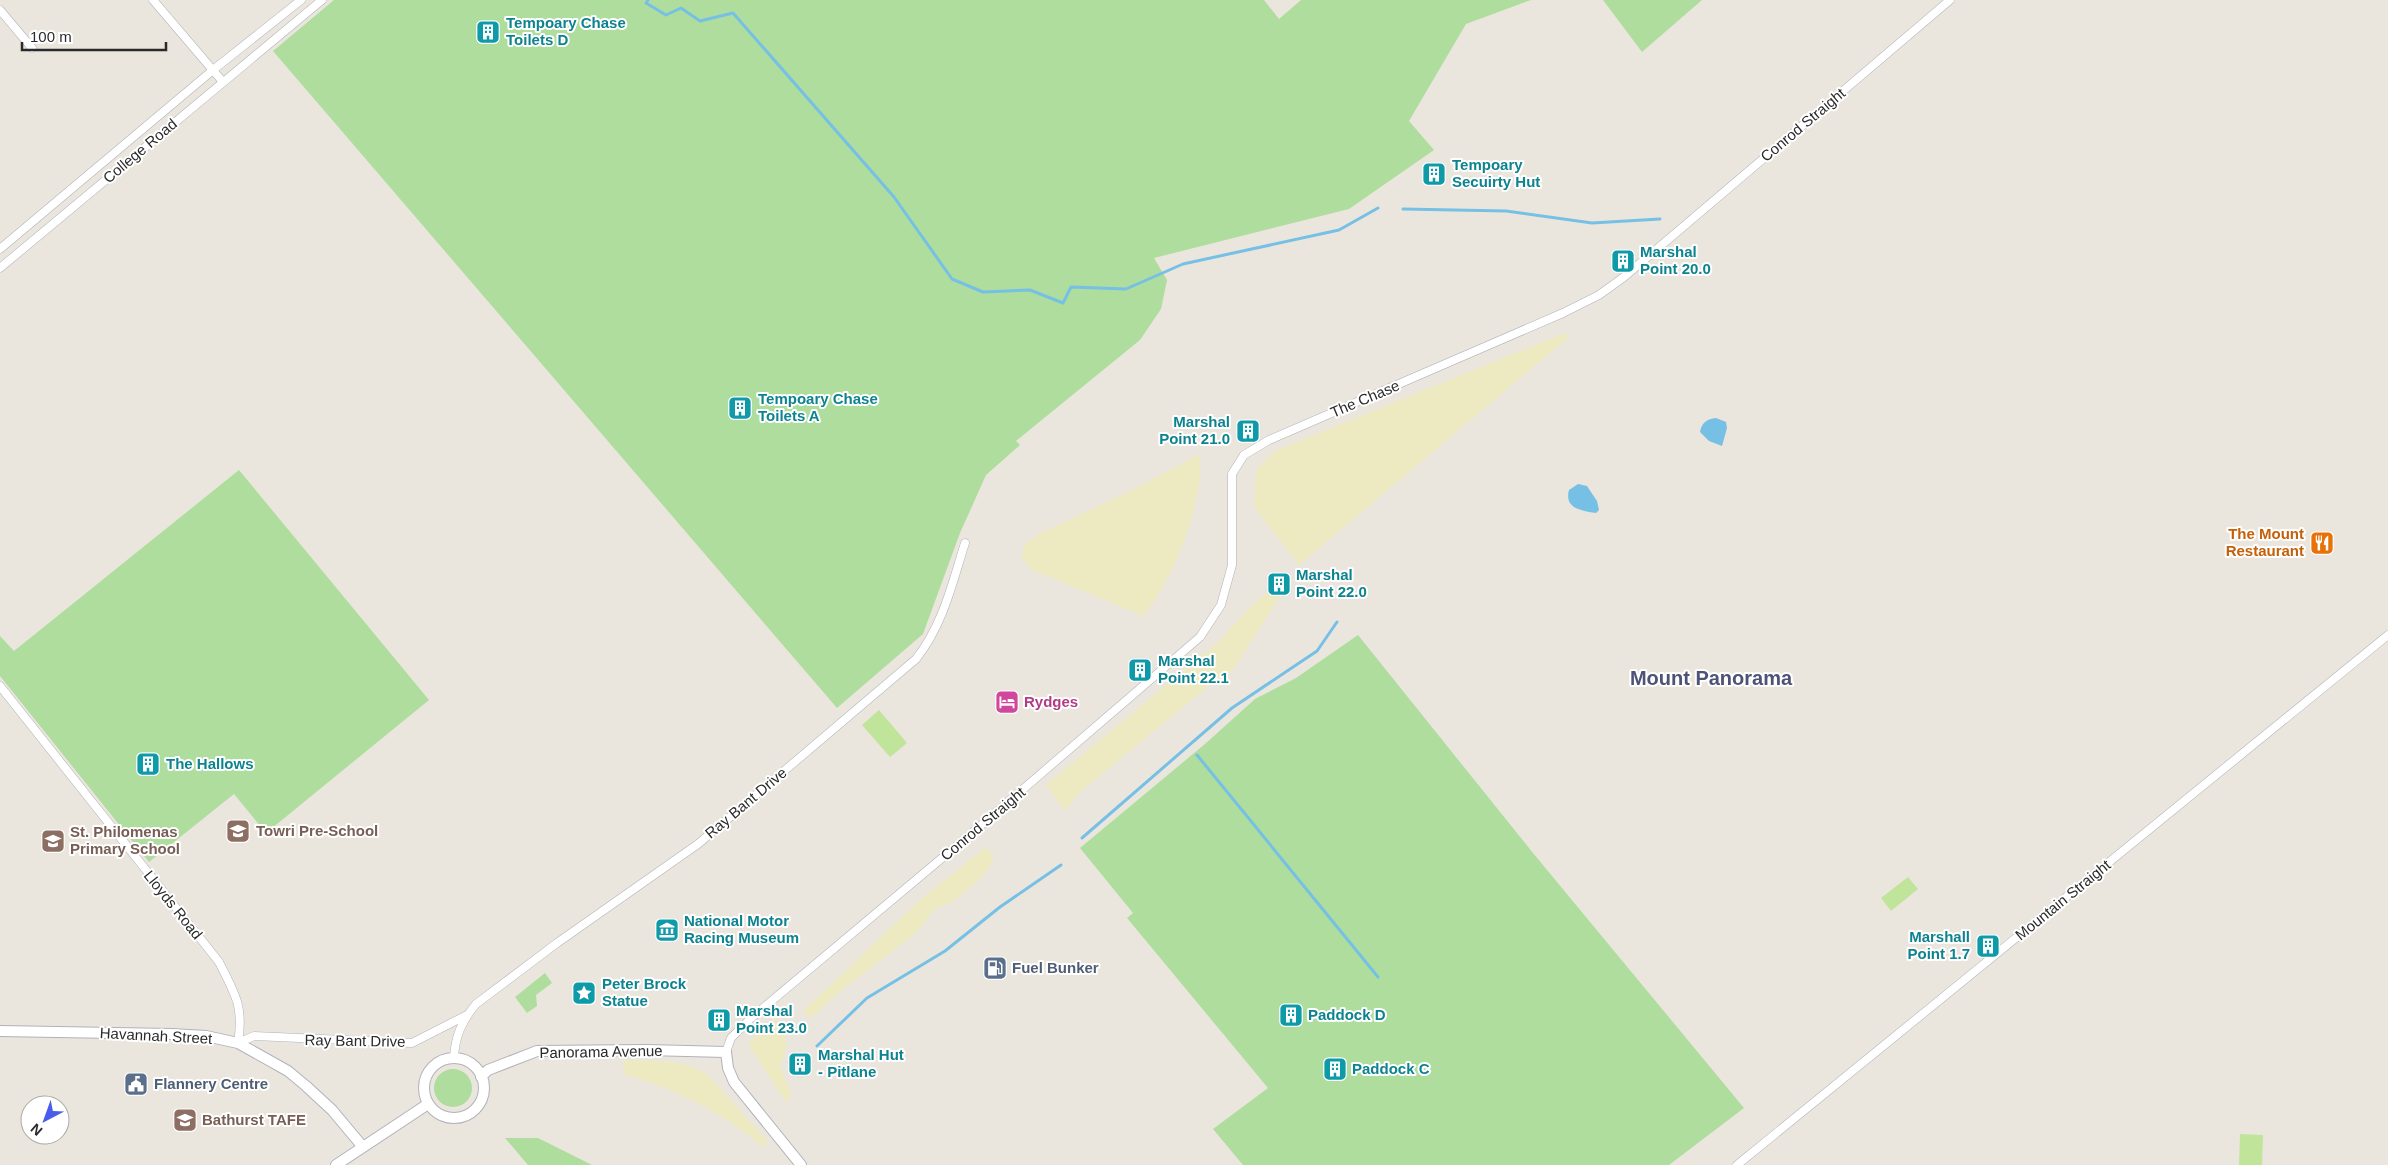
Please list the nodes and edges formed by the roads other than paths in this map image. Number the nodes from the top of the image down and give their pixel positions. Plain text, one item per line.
1 (153, 0) edge
2 (302, 0) edge
3 (322, 0) edge
4 (1950, 0) edge
5 (0, 10) edge
6 (272, 24) junction
7 (281, 34) junction
8 (32, 48) dead end
9 (213, 70) junction
10 (223, 82) junction
11 (0, 249) edge
12 (1656, 251) joint
13 (0, 268) edge
14 (965, 543) dead end
15 (2388, 636) edge
16 (1200, 637) joint
17 (0, 686) edge
18 (467, 1015) junction
19 (0, 1031) edge
20 (238, 1043) junction
21 (726, 1052) junction
22 (454, 1058) junction
23 (481, 1077) junction
24 (428, 1104) junction
25 (363, 1147) junction
26 (336, 1165) edge
27 (801, 1165) edge
28 (1737, 1165) edge

1 - 9 street
2 - 6 street, College Road
3 - 7 street, College Road
4 - 12 street, Conrod Straight
5 - 8 street
6 - 7 street
6 - 9 street, College Road
7 - 10 street, College Road
9 - 10 street
9 - 11 street, College Road
10 - 13 street, College Road
12 - 16 street, The Chase
14 - 18 street, Ray Bant Drive
15 - 28 street, Mountain Straight
16 - 21 street, Conrod Straight
17 - 20 street, Lloyds Road
18 - 20 street, Ray Bant Drive
18 - 22 street, Ray Bant Drive
19 - 20 street, Havannah Street
20 - 25 street, Havannah Street
21 - 23 street, Panorama Avenue
21 - 27 street
22 - 23 street
22 - 24 street
23 - 24 street
24 - 25 street
25 - 26 street

